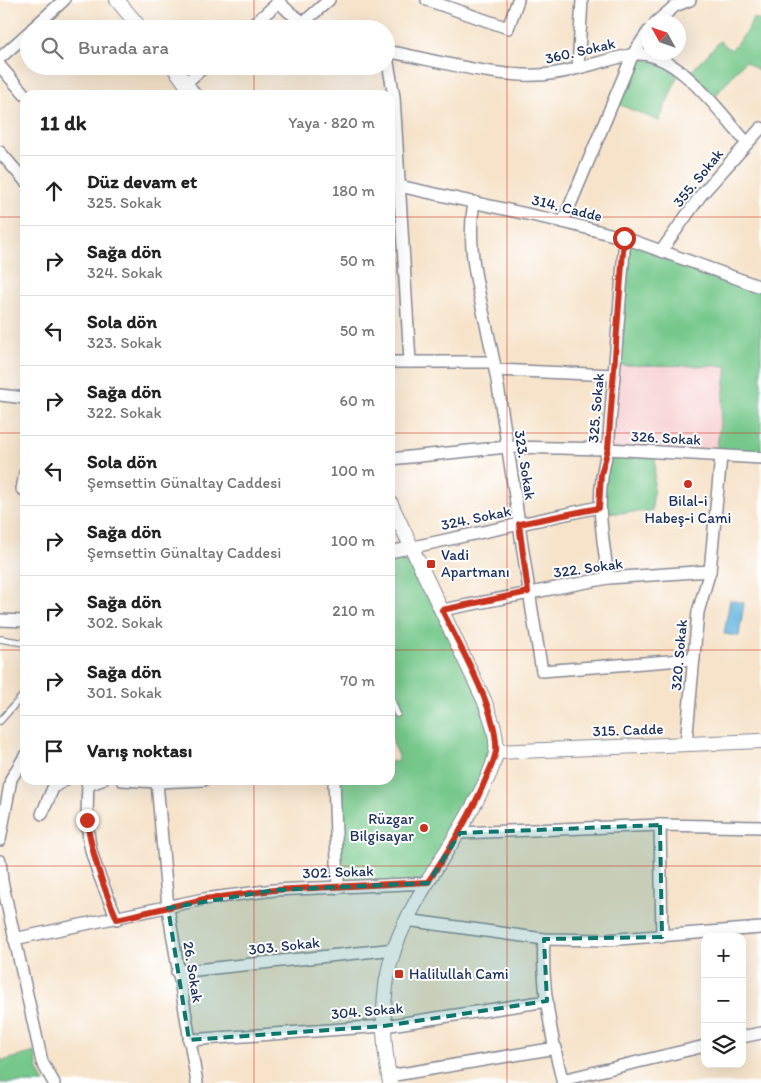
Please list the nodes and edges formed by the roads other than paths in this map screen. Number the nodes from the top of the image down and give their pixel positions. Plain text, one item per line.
1 (64, 0) edge
2 (117, 0) edge
3 (329, 0) edge
4 (427, 0) edge
5 (518, 0) edge
6 (582, 0) edge
7 (690, 0) edge
8 (278, 1) edge
9 (664, 15) edge
10 (42, 20) edge
11 (134, 20) edge
12 (258, 20) edge
13 (301, 20) edge
14 (313, 20) edge
15 (20, 40) edge
16 (641, 42) edge
17 (395, 53) edge
18 (632, 54) junction
19 (0, 58) edge
20 (0, 66) edge
21 (578, 68) junction
22 (181, 75) edge
23 (195, 75) edge
24 (390, 75) edge
25 (187, 82) junction
26 (21, 90) edge
27 (191, 90) edge
28 (393, 90) edge
29 (761, 128) edge
30 (747, 143) junction
31 (0, 152) edge
32 (20, 175) edge
33 (395, 185) edge
34 (474, 202) junction
35 (563, 222) junction
36 (624, 238) junction
37 (662, 250) junction
38 (761, 287) edge
39 (395, 362) edge
40 (410, 362) junction
41 (495, 366) junction
42 (614, 376) junction
43 (0, 394) edge
44 (20, 397) edge
45 (507, 447) junction
46 (608, 449) junction
47 (721, 456) junction
48 (395, 458) edge
49 (761, 458) edge
50 (599, 508) junction
51 (395, 512) edge
52 (519, 524) junction
53 (413, 548) junction
54 (395, 551) edge
55 (710, 571) junction
56 (608, 578) junction
57 (528, 592) junction
58 (442, 610) junction
59 (0, 620) edge
60 (20, 622) edge
61 (0, 639) edge
62 (20, 643) edge
63 (694, 659) junction
64 (20, 699) edge
65 (395, 709) edge
66 (397, 714) dead end
67 (0, 721) edge
68 (761, 741) edge
69 (686, 744) junction
70 (496, 752) junction
71 (20, 765) edge
72 (58, 785) edge
73 (87, 785) edge
74 (157, 785) edge
75 (335, 785) edge
76 (42, 814) dead end
77 (660, 825) junction
78 (761, 827) edge
79 (460, 833) junction
80 (0, 840) edge
81 (0, 861) edge
82 (428, 882) junction
83 (338, 888) junction
84 (168, 908) junction
85 (117, 919) junction
86 (406, 920) junction
87 (761, 928) edge
88 (662, 937) junction
89 (544, 939) junction
90 (14, 940) junction
91 (395, 949) junction
92 (177, 972) junction
93 (547, 1001) junction
94 (384, 1026) junction
95 (761, 1033) edge
96 (746, 1036) edge
97 (189, 1040) junction
98 (701, 1047) edge
99 (556, 1048) junction
100 (389, 1080) edge
101 (562, 1082) edge
102 (54, 1083) edge
103 (197, 1083) edge

1 - 10 street
2 - 11 street
3 - 14 street
4 - 5 street
6 - 21 street
7 - 9 street
8 - 12 street
8 - 13 street
15 - 19 street
16 - 18 street
17 - 21 street, 360. Sokak
18 - 21 street, 360. Sokak
18 - 30 street, 360. Sokak
18 - 35 street
20 - 26 street
22 - 25 street
23 - 25 street
24 - 28 street
25 - 27 street
29 - 30 street, 355. Sokak
30 - 37 street, 355. Sokak
31 - 32 street
33 - 34 street, 314. Cadde
33 - 40 street
34 - 35 street, 314. Cadde
34 - 41 street, 323. Sokak
35 - 36 street, 314. Cadde
36 - 37 street, 314. Cadde
36 - 42 street, 325. Sokak
37 - 38 street, 314. Cadde
39 - 40 street
40 - 41 street
41 - 42 street
41 - 45 street, 323. Sokak
42 - 46 street, 325. Sokak
43 - 44 street
45 - 46 street, 326. Sokak
45 - 48 street, 326. Sokak
45 - 52 street, 323. Sokak
46 - 47 street, 326. Sokak
46 - 50 street, 325. Sokak
47 - 49 street, 326. Sokak
47 - 55 street, 320. Sokak
50 - 52 street, 324. Sokak
50 - 56 street, 325. Sokak
51 - 53 street
52 - 53 street, 324. Sokak
52 - 57 street, 323. Sokak
53 - 54 street, 324. Sokak
53 - 58 street
55 - 56 street, 322. Sokak
55 - 63 street, 320. Sokak
56 - 57 street, 322. Sokak
57 - 58 street, 322. Sokak
57 - 63 street, 323. Sokak
58 - 70 street
59 - 60 street
61 - 62 lane
63 - 69 street, 320. Sokak
64 - 67 lane
65 - 66 lane
68 - 69 street, 315. Cadde
69 - 70 street, 315. Cadde
70 - 79 street
71 - 80 street
72 - 76 street
73 - 85 street
74 - 84 street, 26. Sokak
75 - 83 street
77 - 78 street
77 - 79 street
77 - 88 street
79 - 82 street
81 - 90 street
82 - 83 street, 302. Sokak
82 - 86 street
83 - 84 street, 302. Sokak
84 - 85 street, 302. Sokak
84 - 92 street, 26. Sokak
85 - 90 street, 302. Sokak
86 - 89 street
86 - 91 street
87 - 88 street
88 - 89 street
89 - 93 street
90 - 102 street
91 - 92 street, 303. Sokak
91 - 94 street
92 - 97 street, 26. Sokak
93 - 94 street, 304. Sokak
93 - 99 street
94 - 97 street, 304. Sokak
94 - 100 street
95 - 96 street
97 - 103 street, 26. Sokak
98 - 101 street
99 - 100 street
99 - 101 street

